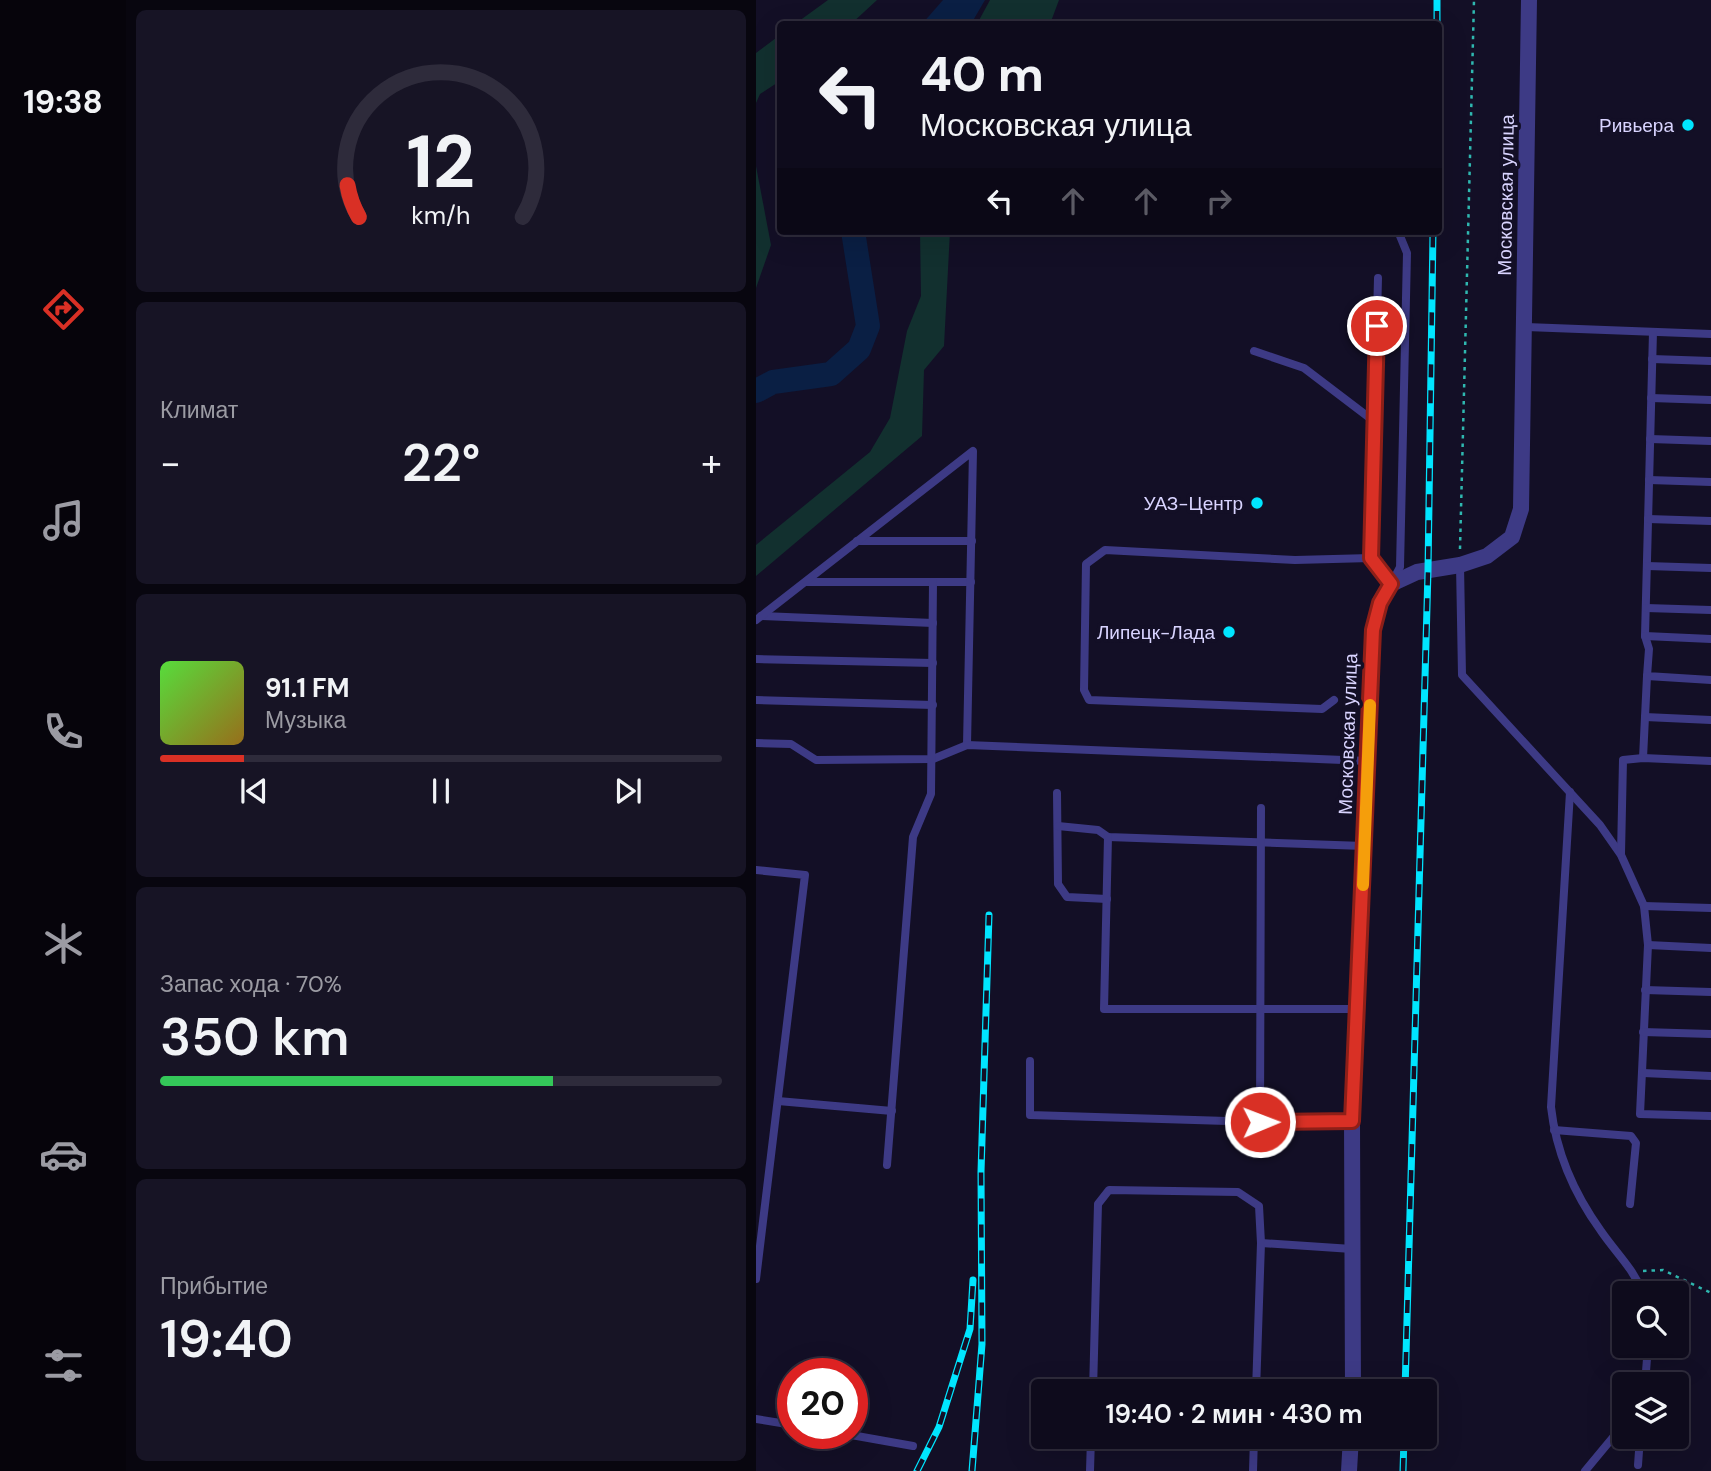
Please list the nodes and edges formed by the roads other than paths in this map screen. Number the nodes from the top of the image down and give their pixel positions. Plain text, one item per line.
1 (1529, 0) edge
2 (1400, 235) edge
3 (1378, 278) dead end
4 (1526, 327) junction
5 (1653, 332) junction
6 (1711, 334) edge
7 (1254, 351) dead end
8 (1652, 359) junction
9 (1711, 361) edge
10 (1651, 398) junction
11 (1711, 400) edge
12 (1375, 422) junction
13 (1650, 439) junction
14 (1711, 441) edge
15 (1649, 480) junction
16 (1711, 482) edge
17 (1648, 519) junction
18 (1711, 521) edge
19 (857, 541) junction
20 (972, 541) junction
21 (1371, 558) junction
22 (1460, 565) junction
23 (1647, 566) junction
24 (1711, 568) edge
25 (806, 582) junction
26 (933, 582) junction
27 (971, 582) junction
28 (1391, 584) junction
29 (1646, 608) junction
30 (1711, 610) edge
31 (758, 618) edge
32 (933, 623) junction
33 (1645, 636) junction
34 (1711, 639) edge
35 (756, 659) edge
36 (933, 663) junction
37 (1647, 676) junction
38 (1711, 680) edge
39 (756, 700) edge
40 (1334, 700) dead end
41 (933, 705) junction
42 (1645, 717) junction
43 (1711, 720) edge
44 (756, 743) edge
45 (967, 745) junction
46 (1643, 758) junction
47 (933, 759) junction
48 (1368, 761) junction
49 (1711, 761) edge
50 (1570, 792) junction
51 (1058, 793) dead end
52 (1261, 808) dead end
53 (1058, 826) junction
54 (1108, 837) junction
55 (1261, 845) junction
56 (1366, 846) junction
57 (1621, 855) junction
58 (756, 870) edge
59 (1107, 900) junction
60 (1644, 906) junction
61 (1711, 908) edge
62 (1648, 945) junction
63 (1711, 948) edge
64 (1645, 990) junction
65 (1711, 992) edge
66 (1356, 1009) junction
67 (1261, 1011) junction
68 (1643, 1032) junction
69 (1711, 1034) edge
70 (1030, 1061) dead end
71 (1643, 1073) junction
72 (1711, 1076) edge
73 (778, 1101) junction
74 (892, 1111) junction
75 (1711, 1116) edge
76 (1352, 1121) junction
77 (1260, 1122) junction
78 (1554, 1130) junction
79 (887, 1165) dead end
80 (761, 1199) edge
81 (1630, 1204) dead end
82 (1261, 1243) junction
83 (1353, 1249) junction
84 (756, 1279) edge
85 (1638, 1281) edge
86 (1093, 1379) edge
87 (1256, 1379) edge
88 (1353, 1379) edge
89 (756, 1419) edge
90 (777, 1423) edge
91 (868, 1438) edge
92 (1612, 1438) edge
93 (913, 1446) dead end
94 (1091, 1449) edge
95 (1254, 1449) edge
96 (1350, 1449) edge
97 (1639, 1449) edge
98 (1638, 1465) dead end
99 (1090, 1471) edge
100 (1253, 1471) edge
101 (1349, 1471) edge
102 (1585, 1471) edge

1 - 4 street, Московская улица
2 - 28 lane
3 - 12 lane
4 - 5 lane
4 - 22 street, Московская улица
5 - 6 lane
5 - 8 lane
7 - 12 lane
8 - 9 lane
8 - 10 lane
10 - 11 lane
10 - 13 lane
12 - 21 lane
13 - 14 lane
13 - 15 lane
15 - 16 lane
15 - 17 lane
17 - 18 lane
17 - 23 lane
19 - 20 lane
19 - 20 lane
19 - 25 lane
20 - 27 lane
21 - 28 lane
21 - 40 lane
22 - 28 street, Московская улица
22 - 50 lane
23 - 24 lane
23 - 29 lane
25 - 26 lane
25 - 31 lane
26 - 27 lane
26 - 32 lane
27 - 45 lane
28 - 48 street, Московская улица
29 - 30 lane
29 - 33 lane
31 - 32 lane
32 - 36 lane
33 - 34 lane
33 - 37 lane
35 - 36 lane
36 - 41 lane
37 - 38 lane
37 - 42 lane
39 - 41 lane
41 - 47 lane
42 - 43 lane
42 - 46 lane
44 - 47 lane
45 - 47 lane
45 - 48 lane
46 - 49 lane
46 - 57 lane
47 - 74 lane
48 - 56 street, Московская улица
50 - 57 lane
50 - 78 lane
51 - 53 lane
52 - 55 lane
53 - 54 lane
53 - 59 lane
54 - 55 lane
54 - 59 lane
55 - 56 lane
55 - 67 lane
56 - 66 street, Московская улица
57 - 60 lane
58 - 73 lane
59 - 67 lane
60 - 61 lane
60 - 62 lane
62 - 63 lane
62 - 64 lane
64 - 65 lane
64 - 68 lane
66 - 67 lane
66 - 76 street, Московская улица
67 - 77 lane
68 - 69 lane
68 - 71 lane
70 - 77 lane
71 - 72 lane
71 - 75 lane
73 - 74 lane
73 - 80 lane
74 - 79 lane
76 - 77 lane
76 - 83 street, Московская улица
78 - 81 lane
78 - 85 lane
80 - 84 lane
82 - 83 lane
82 - 86 lane
82 - 87 lane
83 - 88 street, Московская улица
89 - 90 lane
91 - 93 lane
92 - 102 lane
94 - 99 lane
95 - 100 lane
96 - 101 street
97 - 98 lane

